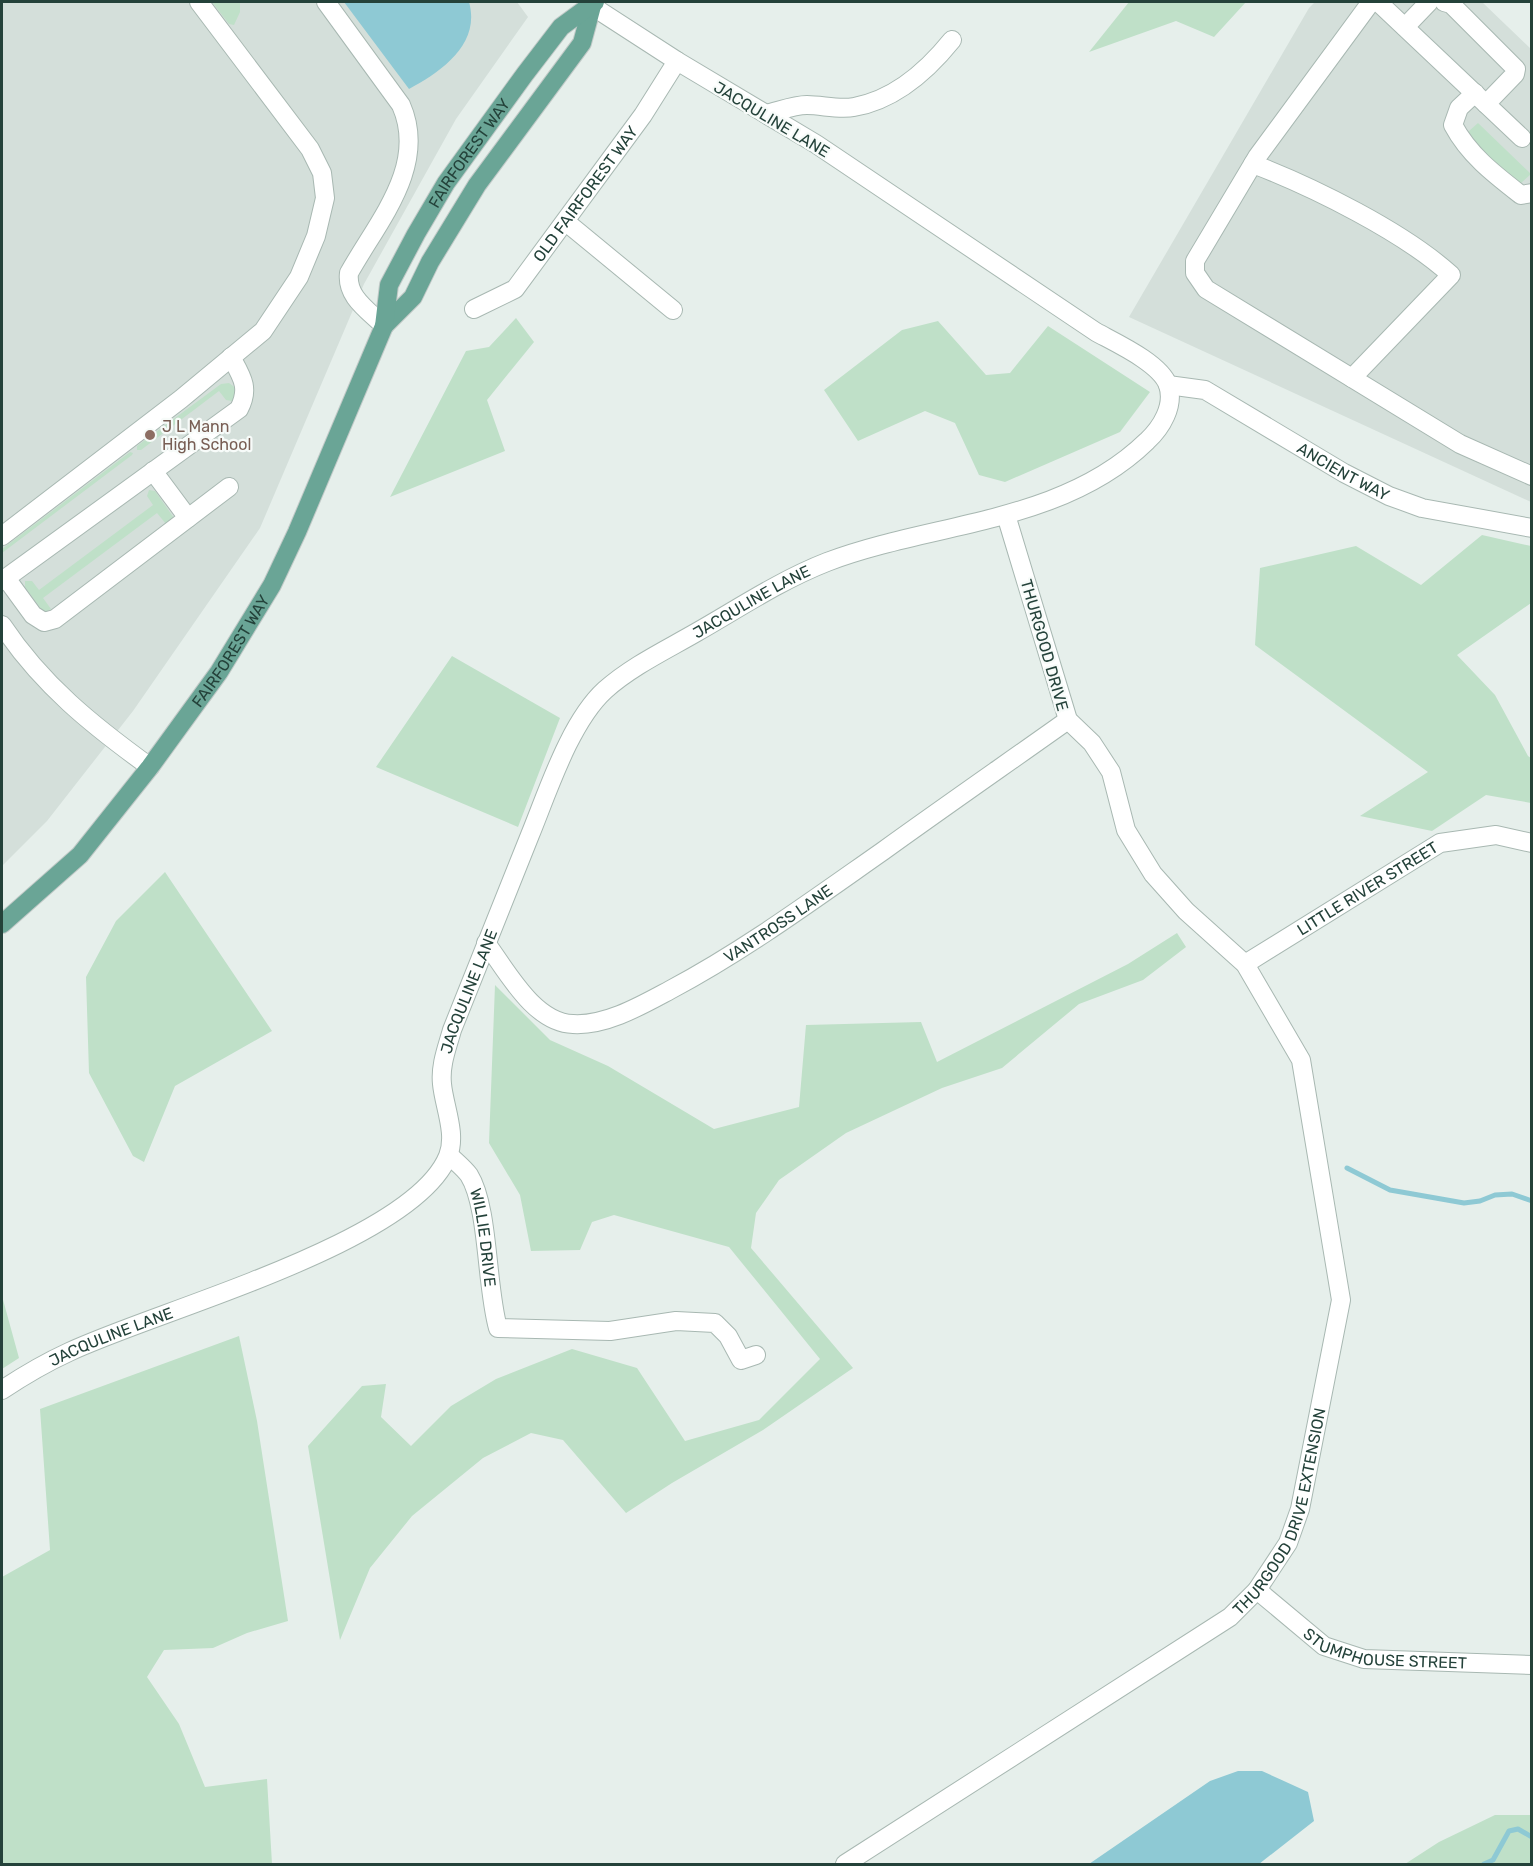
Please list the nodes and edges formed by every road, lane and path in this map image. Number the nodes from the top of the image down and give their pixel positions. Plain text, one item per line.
1 (199, 2) edge
2 (326, 2) edge
3 (1371, 2) edge
4 (1378, 2) edge
5 (1429, 2) edge
6 (1444, 2) edge
7 (594, 4) edge
8 (1405, 27) junction
9 (952, 40) dead end
10 (677, 61) junction
11 (1481, 98) junction
12 (766, 114) junction
13 (1528, 137) edge
14 (1253, 164) junction
15 (1532, 193) edge
16 (566, 222) junction
17 (474, 309) dead end
18 (673, 310) dead end
19 (384, 326) junction
20 (231, 357) junction
21 (1352, 378) junction
22 (1168, 385) junction
23 (153, 471) junction
24 (1532, 476) edge
25 (229, 487) dead end
26 (1006, 515) junction
27 (188, 518) junction
28 (1532, 528) edge
29 (2, 536) edge
30 (4, 580) edge
31 (2, 625) edge
32 (1068, 720) junction
33 (150, 767) junction
34 (1532, 843) edge
35 (2, 924) edge
36 (486, 943) junction
37 (1245, 964) junction
38 (449, 1155) junction
39 (756, 1355) dead end
40 (2, 1390) edge
41 (1257, 1590) junction
42 (1532, 1665) edge
43 (845, 1864) edge

1 - 20 street
2 - 19 street
3 - 14 street
4 - 8 street
5 - 8 street
6 - 11 street
7 - 10 street, JACQULINE LANE
7 - 19 main road, FAIRFOREST WAY
7 - 19 main road, FAIRFOREST WAY
8 - 11 street
9 - 12 street
10 - 12 street, JACQULINE LANE
10 - 16 street, OLD FAIRFOREST WAY
11 - 13 street
11 - 15 street
12 - 22 street, JACQULINE LANE
14 - 21 street
14 - 21 street
16 - 17 street, OLD FAIRFOREST WAY
16 - 18 street
19 - 33 main road, FAIRFOREST WAY
20 - 23 street
20 - 29 street
21 - 24 street
22 - 26 street, JACQULINE LANE
22 - 28 street, ANCIENT WAY
23 - 27 street
23 - 30 street
25 - 27 street
26 - 32 street, THURGOOD DRIVE
26 - 36 street, JACQULINE LANE
27 - 30 street
31 - 33 street
32 - 36 street, VANTROSS LANE
32 - 37 street, THURGOOD DRIVE
33 - 35 main road, FAIRFOREST WAY
34 - 37 street, LITTLE RIVER STREET
36 - 38 street, JACQULINE LANE
37 - 41 street, THURGOOD DRIVE EXTENSION
38 - 39 street, WILLIE DRIVE
38 - 40 street, JACQULINE LANE
41 - 42 street, STUMPHOUSE STREET
41 - 43 street, THURGOOD DRIVE EXTENSION

